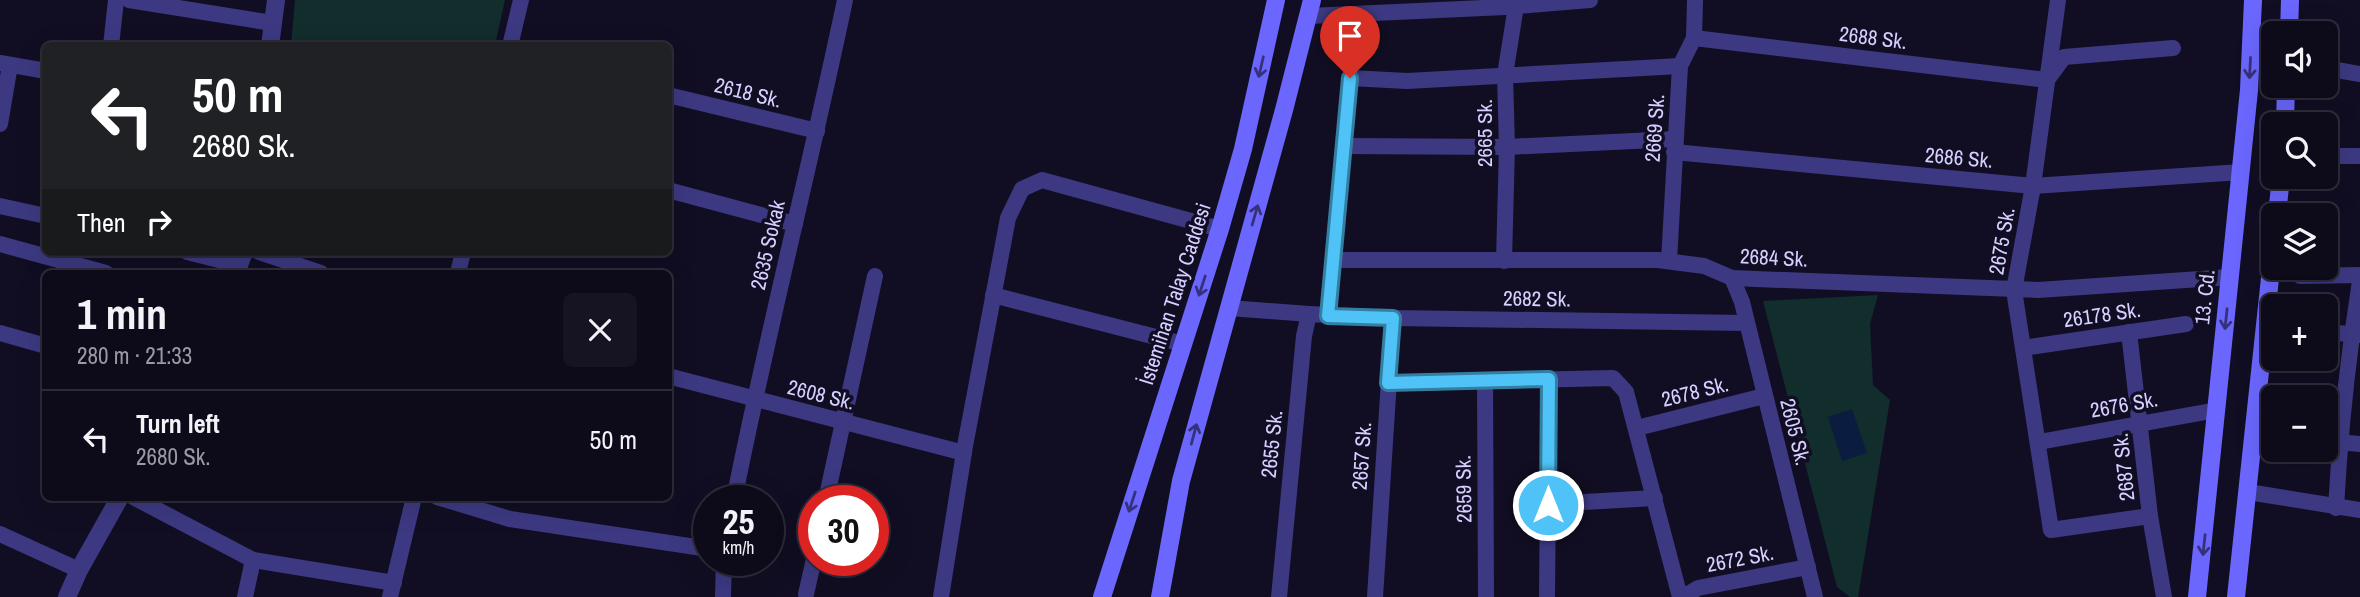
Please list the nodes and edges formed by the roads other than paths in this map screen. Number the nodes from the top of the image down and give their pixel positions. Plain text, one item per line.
1 (116, 0) edge
2 (129, 0) edge
3 (276, 0) edge
4 (521, 0) edge
5 (845, 0) edge
6 (1276, 0) edge
7 (1590, 0) edge
8 (1695, 0) edge
9 (2058, 0) edge
10 (2253, 0) edge
11 (2290, 0) edge
12 (205, 6) edge
13 (1516, 6) junction
14 (1311, 8) edge
15 (2289, 21) edge
16 (272, 23) junction
17 (1694, 38) junction
18 (111, 42) edge
19 (270, 42) edge
20 (511, 42) edge
21 (2173, 48) dead end
22 (5, 64) edge
23 (1680, 66) junction
24 (42, 70) edge
25 (2338, 70) edge
26 (2360, 74) edge
27 (1505, 75) junction
28 (2047, 80) junction
29 (672, 96) edge
30 (0, 124) edge
31 (817, 131) junction
32 (1345, 146) junction
33 (1675, 146) junction
34 (1507, 147) junction
35 (2338, 156) edge
36 (2360, 156) edge
37 (2241, 172) junction
38 (2033, 186) junction
39 (672, 191) edge
40 (0, 206) edge
41 (42, 215) edge
42 (795, 224) junction
43 (1220, 229) junction
44 (0, 244) edge
45 (42, 255) edge
46 (44, 256) edge
47 (206, 256) edge
48 (271, 256) edge
49 (1332, 260) junction
50 (1504, 261) junction
51 (1669, 261) junction
52 (239, 263) edge
53 (95, 270) edge
54 (312, 270) edge
55 (2338, 275) edge
56 (2360, 275) edge
57 (875, 276) dead end
58 (2230, 277) junction
59 (1731, 278) junction
60 (2360, 281) edge
61 (2014, 290) junction
62 (993, 295) junction
63 (1229, 308) junction
64 (1308, 314) junction
65 (1328, 316) junction
66 (1393, 318) junction
67 (1746, 323) junction
68 (2186, 324) dead end
69 (2129, 332) junction
70 (0, 333) edge
71 (2338, 333) edge
72 (2356, 335) edge
73 (1183, 344) junction
74 (42, 345) edge
75 (2023, 348) junction
76 (2262, 371) edge
77 (672, 377) edge
78 (1549, 379) junction
79 (1485, 380) junction
80 (1388, 383) junction
81 (1764, 396) junction
82 (754, 399) junction
83 (2217, 410) junction
84 (2338, 418) edge
85 (843, 422) junction
86 (2141, 424) junction
87 (1637, 428) junction
88 (2253, 435) junction
89 (2261, 436) edge
90 (2039, 442) junction
91 (2338, 442) edge
92 (2360, 444) edge
93 (964, 453) junction
94 (2334, 462) edge
95 (737, 485) edge
96 (829, 485) edge
97 (2248, 492) junction
98 (1655, 498) junction
99 (118, 501) edge
100 (141, 501) edge
101 (413, 501) edge
102 (451, 501) edge
103 (1548, 505) junction
104 (2336, 508) junction
105 (2360, 510) edge
106 (2150, 516) junction
107 (0, 534) edge
108 (693, 548) edge
109 (253, 560) junction
110 (1808, 568) junction
111 (79, 570) junction
112 (724, 576) edge
113 (810, 576) edge
114 (392, 590) edge
115 (806, 594) dead end
116 (67, 597) edge
117 (245, 597) edge
118 (723, 597) edge
119 (941, 597) edge
120 (1102, 597) edge
121 (1160, 597) edge
122 (1279, 597) edge
123 (1375, 597) edge
124 (1486, 597) edge
125 (1547, 597) edge
126 (1681, 597) edge
127 (1815, 597) edge
128 (2164, 597) edge
129 (2197, 597) edge
130 (2236, 597) edge

1 - 18 street
2 - 12 street
3 - 16 street
4 - 20 street
5 - 31 street, 2635 Sokak
6 -> 43 main road, İstemihan Talay Caddesi
7 - 13 street
8 - 17 street, 2669 Sk.
9 - 28 street, 2675 Sk.
10 -> 37 main road, 13. Cd.
11 - 15 main road
12 - 16 street
13 - 14 street
13 - 27 street, 2665 Sk.
63 -> 14 main road
16 - 19 street
17 - 23 street, 2669 Sk.
17 - 28 street, 2688 Sk.
21 - 28 street
22 - 24 street
22 - 30 street
23 - 27 street
23 - 33 street, 2669 Sk.
25 - 26 street
27 - 32 street
27 - 34 street, 2665 Sk.
28 - 38 street, 2675 Sk.
29 - 31 street, 2618 Sk.
31 - 42 street, 2635 Sokak
32 - 34 street, 2686 Sk.
32 - 49 street
33 - 34 street, 2686 Sk.
33 - 38 street, 2686 Sk.
33 - 51 street, 2669 Sk.
34 - 50 street, 2665 Sk.
35 - 36 street
37 - 38 street, 2686 Sk.
37 - 58 main road, 13. Cd.
38 - 61 street, 2675 Sk.
39 - 42 street
40 - 41 street
42 - 82 street, 2635 Sokak
43 - 62 street
43 -> 73 main road, İstemihan Talay Caddesi
44 - 45 street
46 - 53 street
47 - 52 street
48 - 54 street
49 - 50 street, 2684 Sk.
49 - 65 street
50 - 51 street, 2684 Sk.
51 - 59 street, 2684 Sk.
55 - 56 street
57 - 85 street
58 - 61 street, 2684 Sk.
58 -> 83 main road, 13. Cd.
59 - 61 street, 2684 Sk.
59 - 67 street, 2605 Sk.
60 - 72 street
61 - 75 street, 2675 Sk.
62 - 73 street
62 - 93 street
63 - 64 street
121 -> 63 main road
64 - 65 street
64 - 122 street, 2655 Sk.
65 - 66 street, 2682 Sk.
66 - 67 street, 2682 Sk.
66 - 80 street, 2657 Sk.
67 - 81 street, 2605 Sk.
68 - 69 street, 26178 Sk.
69 - 75 street, 26178 Sk.
69 - 86 street, 2687 Sk.
70 - 74 street
71 - 72 street
72 - 84 street
73 -> 120 main road, İstemihan Talay Caddesi
75 - 90 street, 2675 Sk.
76 - 88 main road
77 - 82 street, 2608 Sk.
78 - 79 street
78 - 87 street
78 - 103 street
79 - 80 street
79 - 124 street, 2659 Sk.
80 - 123 street, 2657 Sk.
81 - 87 street, 2678 Sk.
81 - 110 street, 2605 Sk.
82 - 85 street, 2608 Sk.
82 - 95 street, 2635 Sokak
83 - 86 street, 2676 Sk.
83 -> 129 main road, 13. Cd.
85 - 93 street, 2608 Sk.
85 - 96 street
86 - 90 street, 2676 Sk.
86 - 106 street, 2687 Sk.
87 - 98 street
88 - 89 street
88 - 97 main road
90 - 106 street, 2675 Sk.
91 - 92 street
93 - 119 street
94 - 104 street
97 - 104 street
97 - 130 main road
98 - 103 street
98 - 126 street
99 - 111 street
100 - 109 street
101 - 114 street
102 - 108 street
103 - 125 street
104 - 105 street
106 - 128 street, 2687 Sk.
107 - 111 street
109 - 114 street
109 - 117 street
110 - 126 street, 2672 Sk.
110 - 127 street, 2605 Sk.
111 - 116 street
112 - 118 street
113 - 115 street

